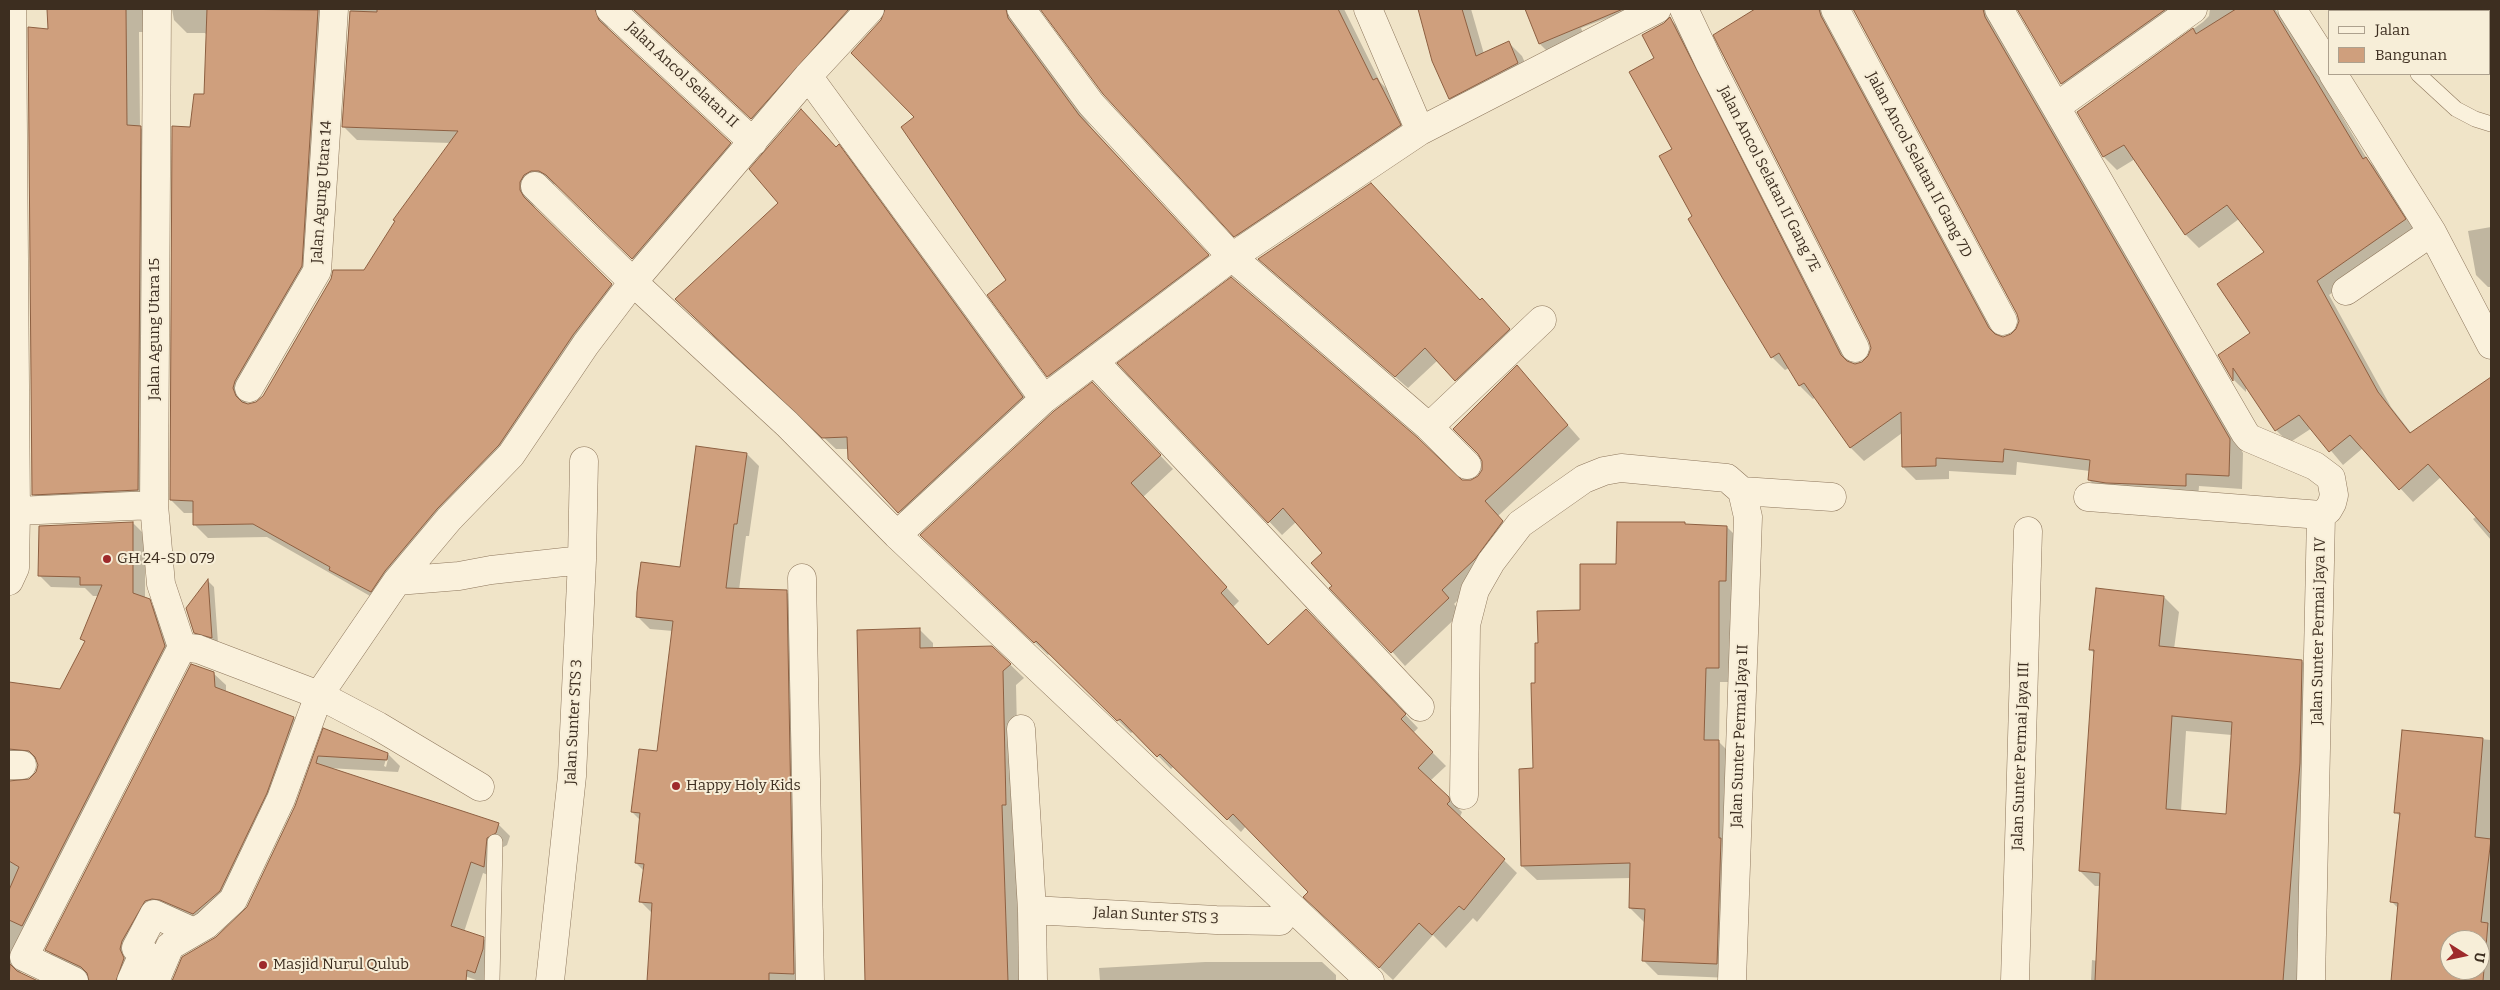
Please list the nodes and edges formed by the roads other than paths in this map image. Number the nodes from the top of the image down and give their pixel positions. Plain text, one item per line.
1 (12, 9) edge
2 (157, 9) edge
3 (334, 9) edge
4 (610, 9) edge
5 (870, 9) edge
6 (1021, 9) edge
7 (1368, 9) edge
8 (1657, 9) edge
9 (1684, 9) edge
10 (1835, 9) edge
11 (1999, 9) edge
12 (2193, 9) edge
13 (2292, 9) edge
14 (2328, 66) edge
15 (2334, 75) edge
16 (2419, 75) edge
17 (808, 76) junction
18 (2056, 107) junction
19 (2491, 124) edge
20 (1420, 131) junction
21 (753, 142) junction
22 (535, 186) dead end
23 (2432, 232) junction
24 (1232, 257) junction
25 (633, 282) junction
26 (2346, 291) dead end
27 (1542, 320) dead end
28 (2003, 321) dead end
29 (2485, 322) edge
30 (2491, 345) edge
31 (1855, 348) dead end
32 (1094, 361) junction
33 (249, 388) dead end
34 (1044, 400) junction
35 (1430, 427) junction
36 (584, 461) dead end
37 (1468, 465) dead end
38 (1742, 491) junction
39 (1832, 497) dead end
40 (2088, 497) dead end
41 (154, 504) junction
42 (16, 511) junction
43 (2321, 515) junction
44 (2028, 531) dead end
45 (897, 535) junction
46 (582, 560) junction
47 (802, 578) dead end
48 (9, 581) edge
49 (397, 581) junction
50 (182, 647) junction
51 (318, 695) junction
52 (1420, 707) dead end
53 (1021, 729) dead end
54 (480, 787) dead end
55 (1464, 796) dead end
56 (496, 842) dead end
57 (1032, 910) junction
58 (1280, 921) dead end
59 (194, 932) junction
60 (74, 981) edge
61 (131, 981) edge
62 (155, 981) edge
63 (492, 981) edge
64 (550, 981) edge
65 (810, 981) edge
66 (1033, 981) edge
67 (1370, 981) edge
68 (1732, 981) edge
69 (2015, 981) edge
70 (2311, 981) edge

1 - 42 street
2 - 41 street, Jalan Agung Utara 15
3 - 33 street, Jalan Agung Utara 14
4 - 21 street, Jalan Ancol Selatan II
5 - 17 street
6 - 24 street
7 - 20 street
8 - 20 street
9 - 31 street, Jalan Ancol Selatan II Gang 7E
10 - 28 street, Jalan Ancol Selatan II Gang 7D
11 - 18 street
12 - 18 street
13 - 14 street
15 - 23 street
16 - 19 lane
17 - 21 street
17 - 34 street
18 - 43 street
20 - 24 street
21 - 25 street
22 - 25 street
23 - 26 street
23 - 29 street
24 - 32 street
24 - 35 street
25 - 45 street
25 - 49 street
27 - 35 street
29 - 30 street
32 - 34 street
32 - 52 street
34 - 45 street
35 - 37 street
36 - 46 street, Jalan Sunter STS 3
38 - 39 street
38 - 55 street
38 - 68 street, Jalan Sunter Permai Jaya II
40 - 43 street, Jalan Sunter Permai Jaya IV
41 - 42 street
41 - 50 street, Jalan Agung Utara 15
42 - 48 street
43 - 70 street, Jalan Sunter Permai Jaya IV
44 - 69 street, Jalan Sunter Permai Jaya III
45 - 67 street
46 - 49 street
46 - 64 street, Jalan Sunter STS 3
47 - 65 street
49 - 51 street
50 - 51 street
50 - 60 street
51 - 54 street
51 - 59 street
53 - 57 street
56 - 63 lane
57 - 58 street, Jalan Sunter STS 3
57 - 66 street
59 - 61 street
59 - 62 street

